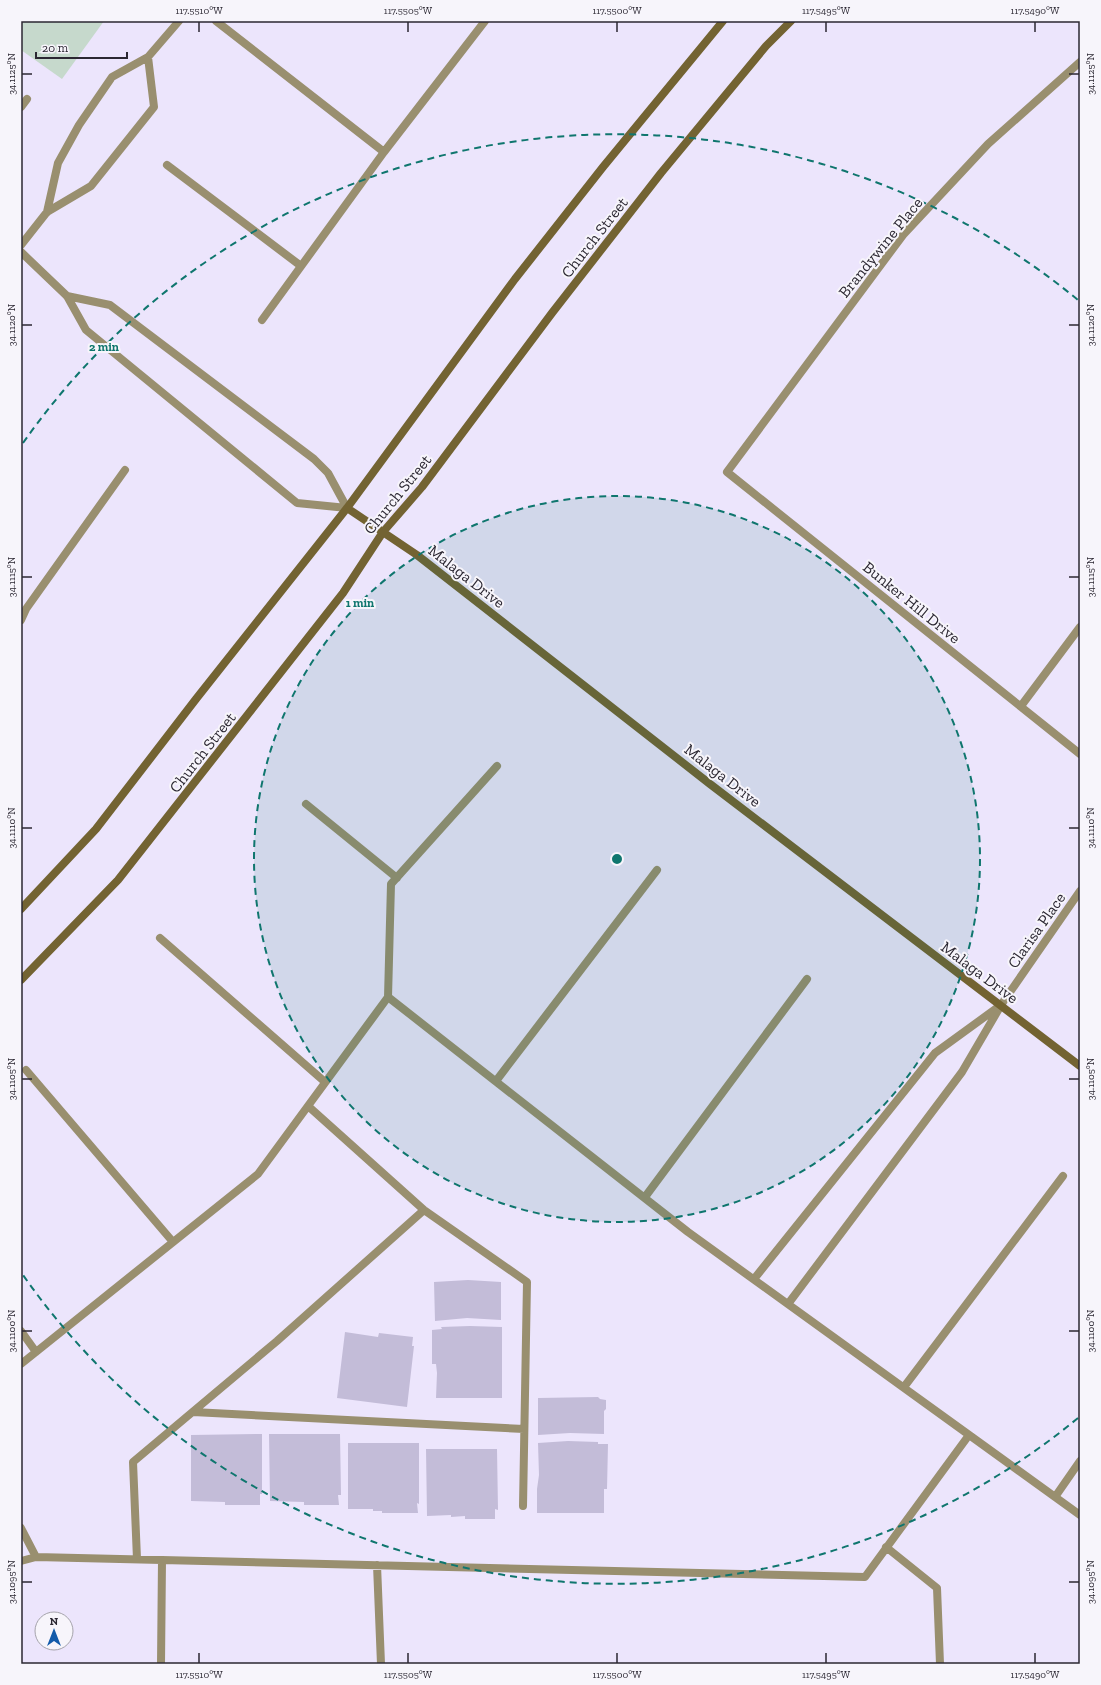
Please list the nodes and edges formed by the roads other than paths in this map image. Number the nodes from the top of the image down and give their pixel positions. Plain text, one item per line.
1 (180, 21) edge
2 (216, 21) edge
3 (485, 21) edge
4 (723, 21) edge
5 (791, 21) edge
6 (148, 57) junction
7 (1080, 62) edge
8 (27, 99) dead end
9 (21, 107) edge
10 (384, 152) junction
11 (167, 165) dead end
12 (47, 212) junction
13 (21, 245) edge
14 (21, 252) edge
15 (301, 266) junction
16 (67, 296) junction
17 (262, 320) dead end
18 (125, 470) dead end
19 (727, 472) joint
20 (347, 508) junction
21 (383, 532) junction
22 (21, 620) edge
23 (1080, 627) edge
24 (1021, 706) junction
25 (1080, 754) edge
26 (497, 766) dead end
27 (306, 804) dead end
28 (657, 870) dead end
29 (397, 878) junction
30 (1080, 891) edge
31 (21, 908) edge
32 (160, 938) dead end
33 (807, 979) dead end
34 (21, 980) edge
35 (388, 997) junction
36 (1001, 1005) junction
37 (1080, 1066) edge
38 (26, 1070) dead end
39 (496, 1081) junction
40 (325, 1082) junction
41 (308, 1106) junction
42 (1063, 1176) dead end
43 (645, 1198) junction
44 (424, 1210) junction
45 (173, 1242) junction
46 (754, 1279) junction
47 (788, 1304) junction
48 (21, 1331) edge
49 (36, 1352) junction
50 (21, 1364) edge
51 (904, 1386) junction
52 (193, 1412) junction
53 (524, 1429) junction
54 (969, 1435) junction
55 (1080, 1461) edge
56 (1055, 1497) junction
57 (523, 1506) dead end
58 (1080, 1515) edge
59 (21, 1528) edge
60 (886, 1547) junction
61 (36, 1557) junction
62 (137, 1560) junction
63 (162, 1560) junction
64 (21, 1561) edge
65 (377, 1565) junction
66 (161, 1664) edge
67 (381, 1664) edge
68 (940, 1664) edge

1 - 6 street
2 - 10 street
3 - 10 street
4 - 20 main road, Church Street
5 - 21 main road, Church Street
6 - 12 street
6 - 12 street
7 - 19 street, Brandywine Place
8 - 9 street
10 - 15 street
11 - 15 street
12 - 13 street
14 - 16 street
15 - 17 street
16 - 20 street
16 - 20 street
18 - 22 street
19 - 24 street, Bunker Hill Drive
20 - 21 main road, Malaga Drive
20 - 31 main road, Church Street
21 - 34 main road, Church Street
21 - 36 main road, Malaga Drive
23 - 24 street
24 - 25 street, Bunker Hill Drive
26 - 29 street
27 - 29 street
28 - 39 street
29 - 35 street
30 - 36 street, Clarisa Place
32 - 40 street
33 - 43 street
35 - 39 street
35 - 40 street
36 - 37 main road, Malaga Drive
36 - 46 street
36 - 47 street
38 - 45 street
39 - 43 street
40 - 41 street
41 - 44 street
41 - 45 street
42 - 51 street
43 - 46 street
44 - 52 street
44 - 53 street
45 - 49 street
46 - 47 street
47 - 51 street
48 - 49 street
49 - 50 street
51 - 54 street
52 - 53 street
52 - 62 street
53 - 57 street
54 - 56 street
54 - 60 street
55 - 56 street
56 - 58 street
59 - 61 street
60 - 65 street
60 - 68 street
61 - 62 street
61 - 64 street
62 - 63 street
63 - 65 street
63 - 66 street
65 - 67 street

